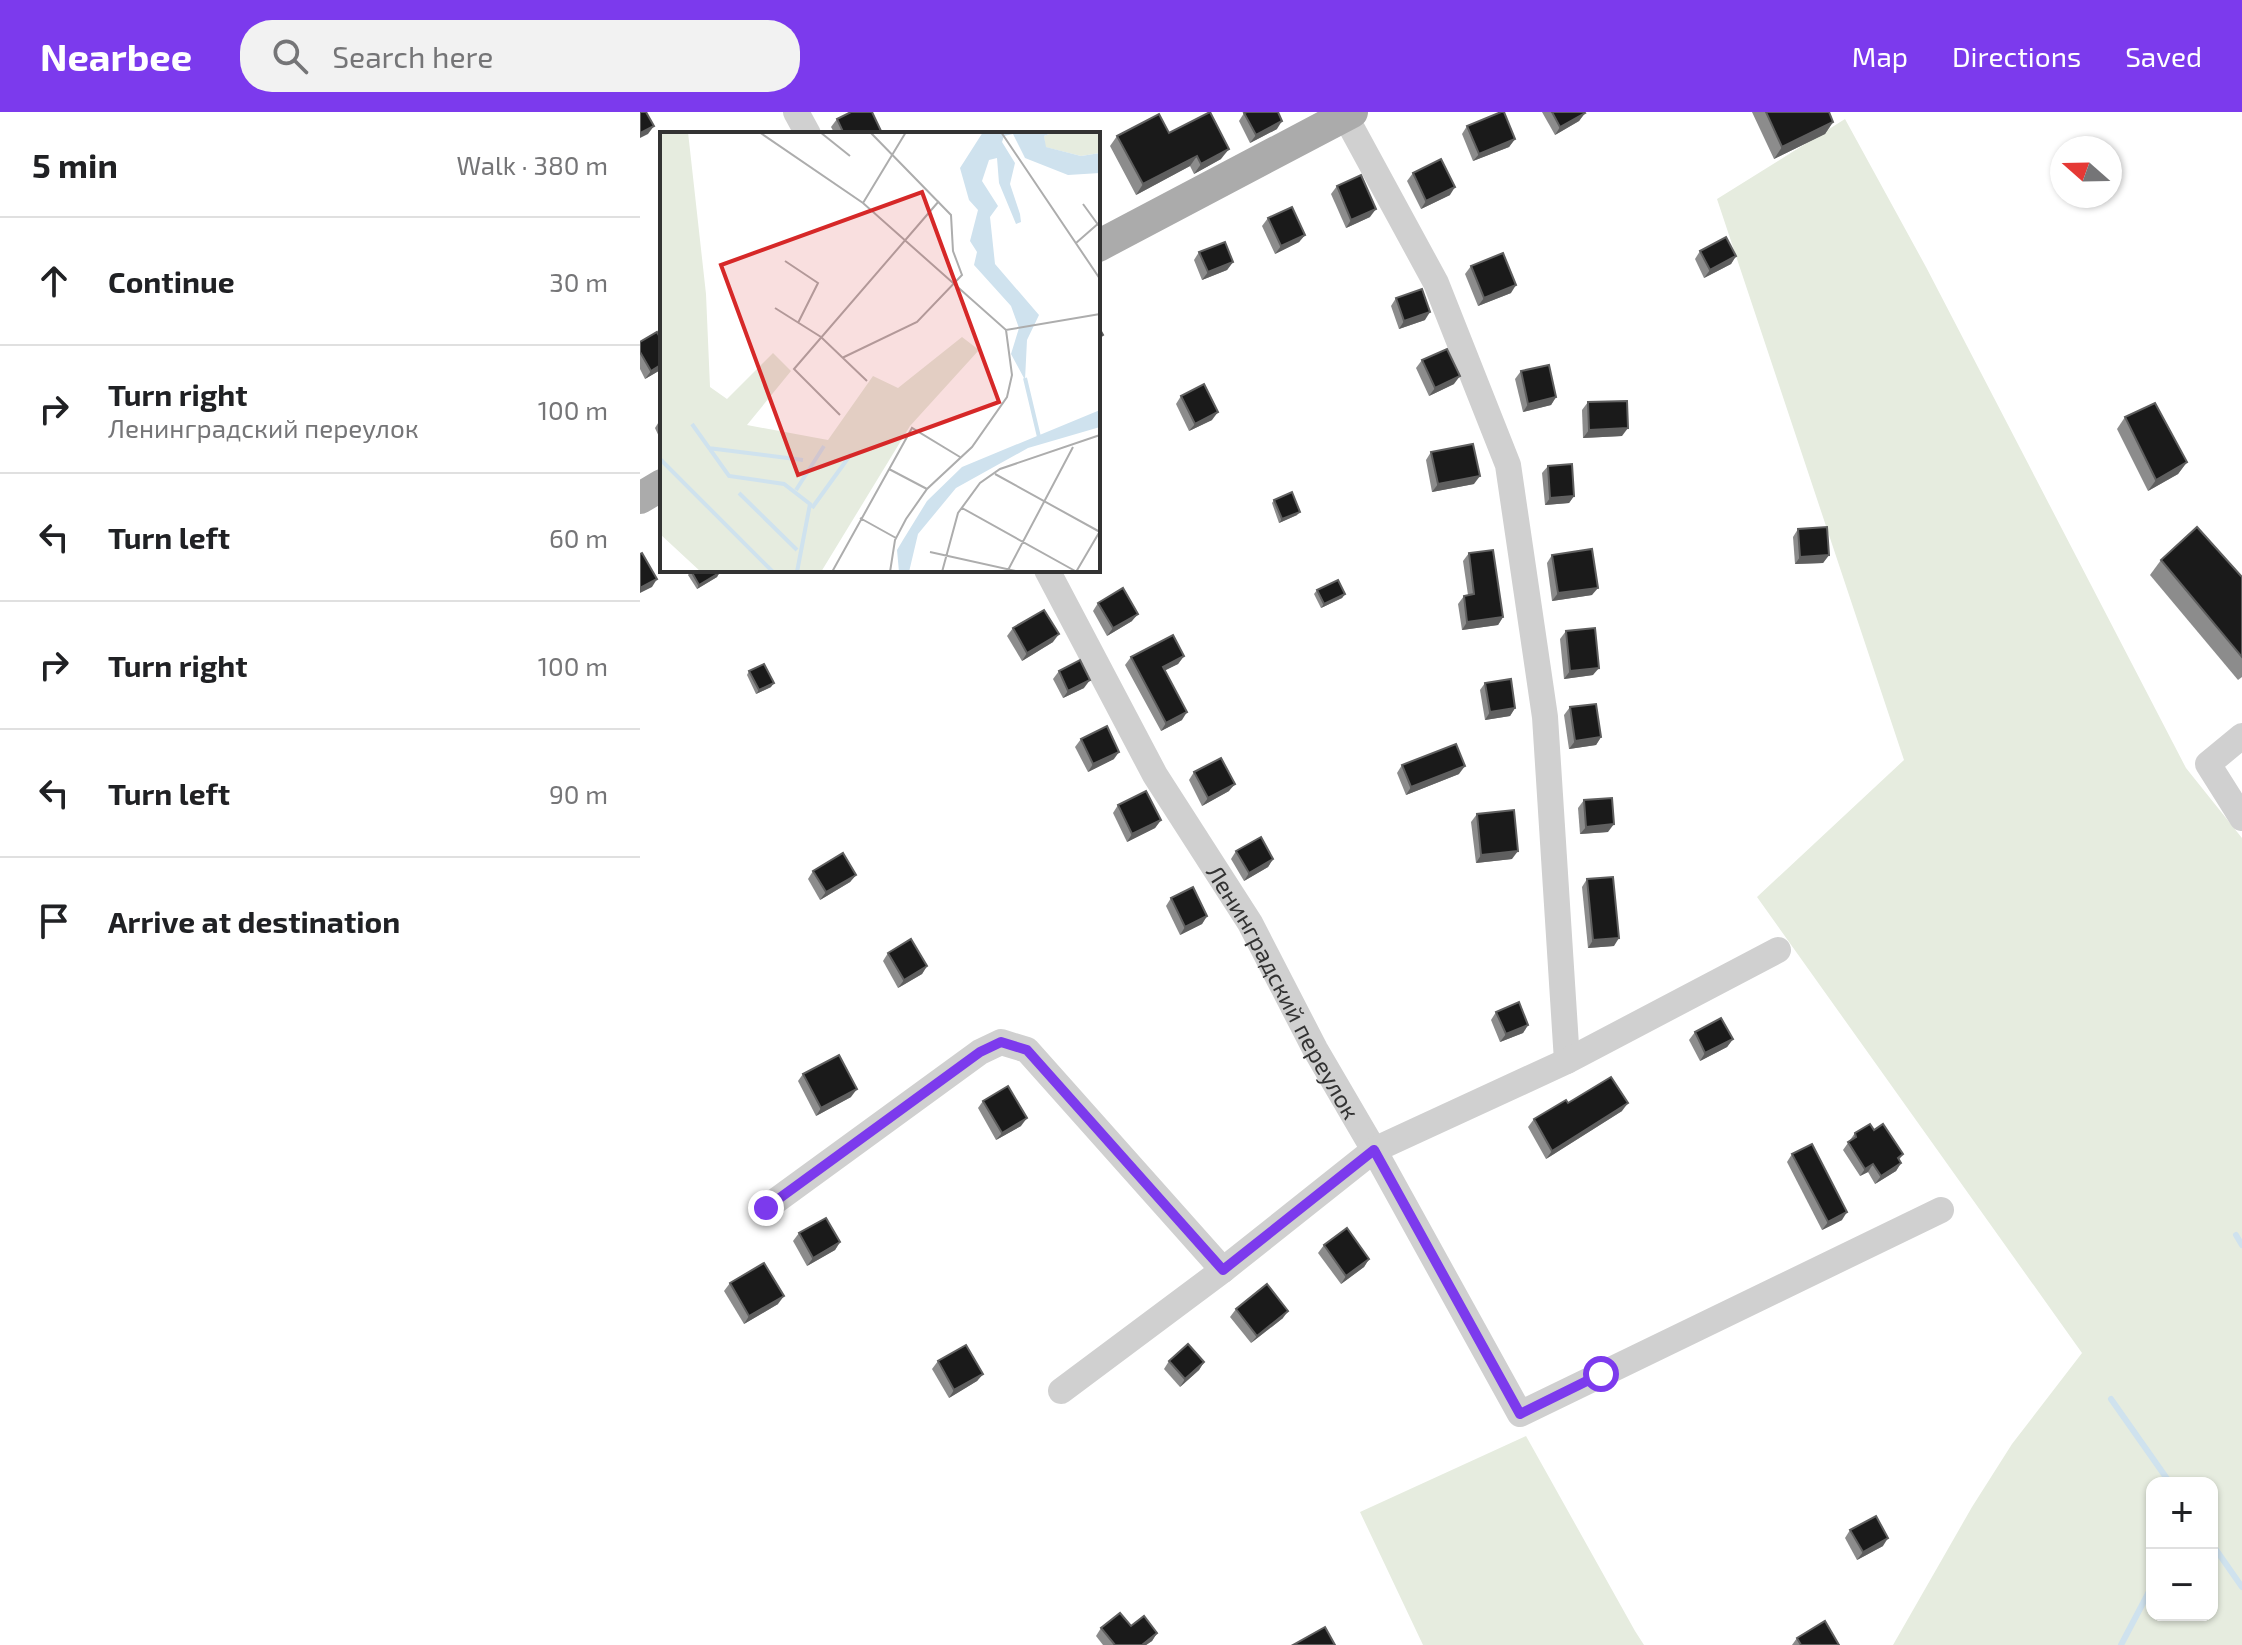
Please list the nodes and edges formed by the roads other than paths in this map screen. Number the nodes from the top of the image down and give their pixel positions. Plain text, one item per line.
1 (796, 112) edge
2 (1347, 113) edge
3 (807, 132) edge
4 (1100, 245) edge
5 (660, 486) edge
6 (640, 498) edge
7 (1048, 572) edge
8 (2242, 736) edge
9 (2242, 818) edge
10 (1778, 950) dead end
11 (1567, 1061) junction
12 (1374, 1150) junction
13 (766, 1208) dead end
14 (1941, 1210) dead end
15 (1223, 1270) junction
16 (1061, 1391) dead end

1 - 3 street
2 - 4 main road
2 - 11 street
5 - 6 main road
7 - 12 street, Ленинградский переулок
8 - 9 street
10 - 11 street
11 - 12 street
12 - 14 street, Ленинградский переулок
12 - 15 street
13 - 15 street
15 - 16 street

